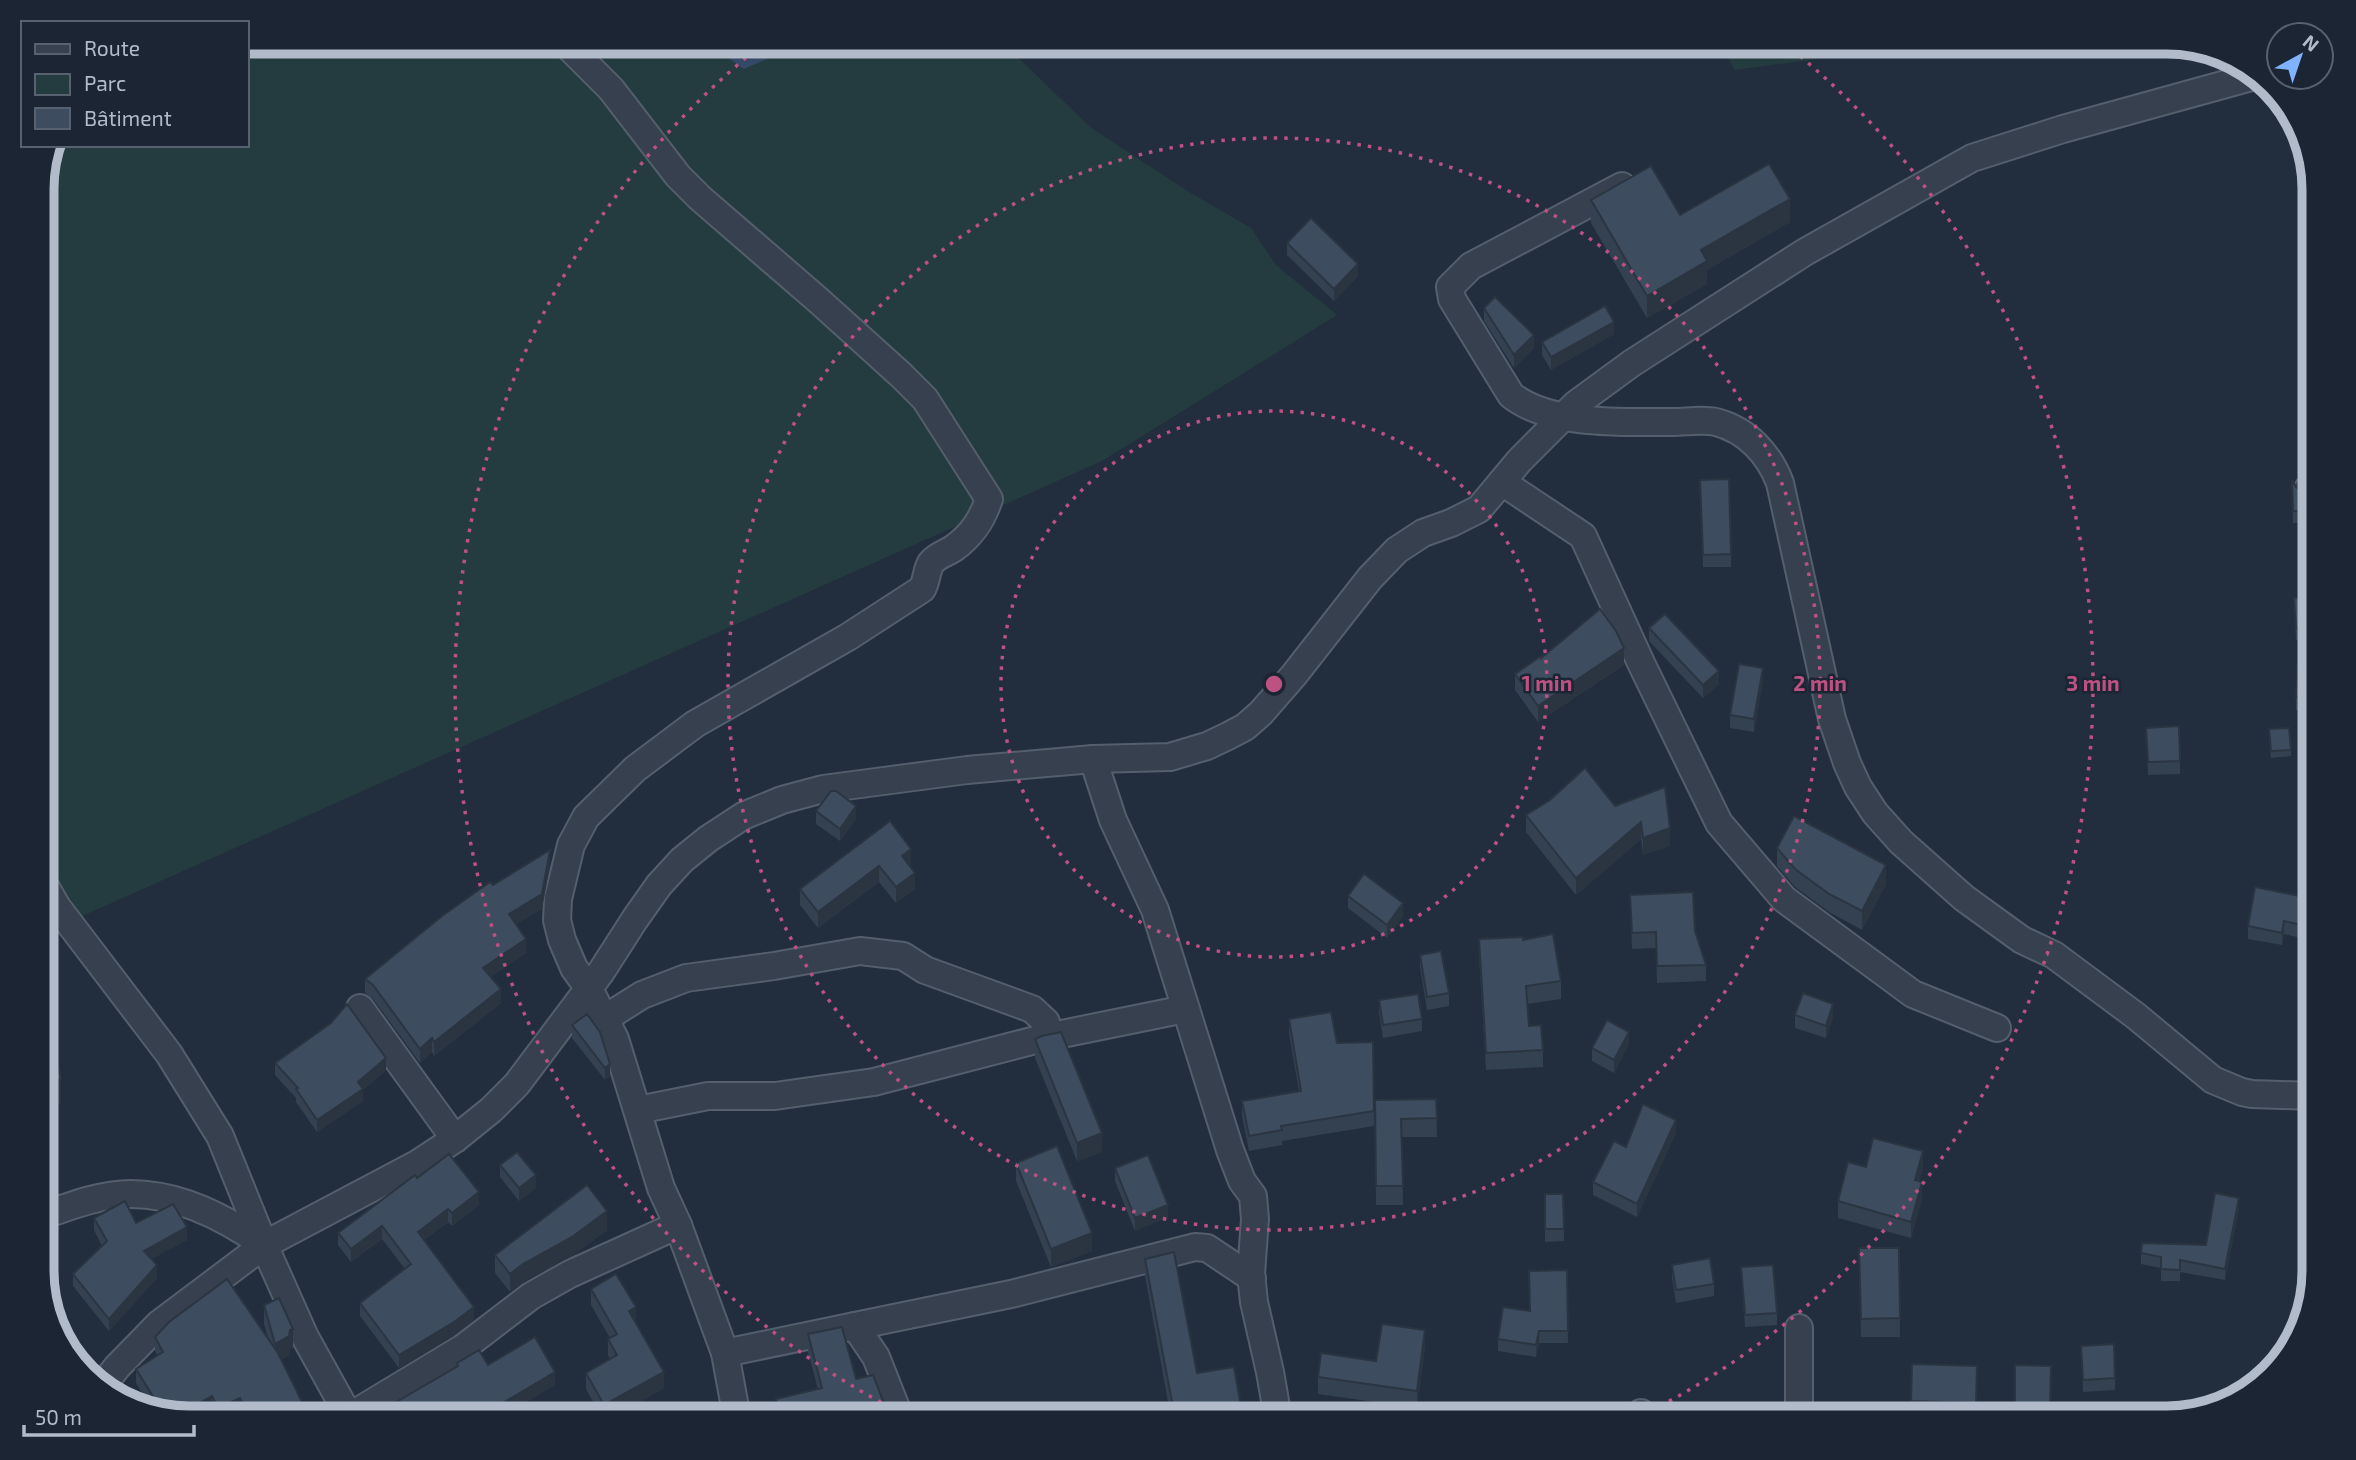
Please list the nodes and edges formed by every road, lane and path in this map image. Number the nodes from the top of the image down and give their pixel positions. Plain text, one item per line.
1 (576, 54) edge
2 (2244, 79) edge
3 (1647, 173) edge
4 (1563, 416) junction
5 (1502, 482) junction
6 (1093, 759) junction
7 (55, 904) edge
8 (589, 989) junction
9 (360, 1008) dead end
10 (1185, 1009) junction
11 (604, 1019) junction
12 (1997, 1028) dead end
13 (1047, 1037) junction
14 (2302, 1096) edge
15 (638, 1110) junction
16 (455, 1139) junction
17 (55, 1212) edge
18 (678, 1225) junction
19 (264, 1245) junction
20 (1251, 1279) junction
21 (855, 1326) junction
22 (1799, 1328) dead end
23 (725, 1353) junction
24 (108, 1379) edge
25 (342, 1406) edge
26 (368, 1406) edge
27 (735, 1406) edge
28 (895, 1406) edge
29 (1276, 1406) edge
30 (1799, 1406) edge

1 - 8 street
2 - 4 street
3 - 4 street
4 - 5 street
4 - 14 street
5 - 6 street
5 - 12 street
6 - 8 street
6 - 10 street
7 - 19 street
8 - 11 street
8 - 16 street
9 - 16 street
10 - 13 street
10 - 20 street
11 - 13 street
11 - 15 street
13 - 15 street
15 - 18 street
16 - 19 street
17 - 19 street
18 - 23 street
18 - 26 street
19 - 24 street
19 - 25 street
20 - 21 street
20 - 29 street
21 - 23 street
21 - 28 street
22 - 30 street
23 - 27 street

